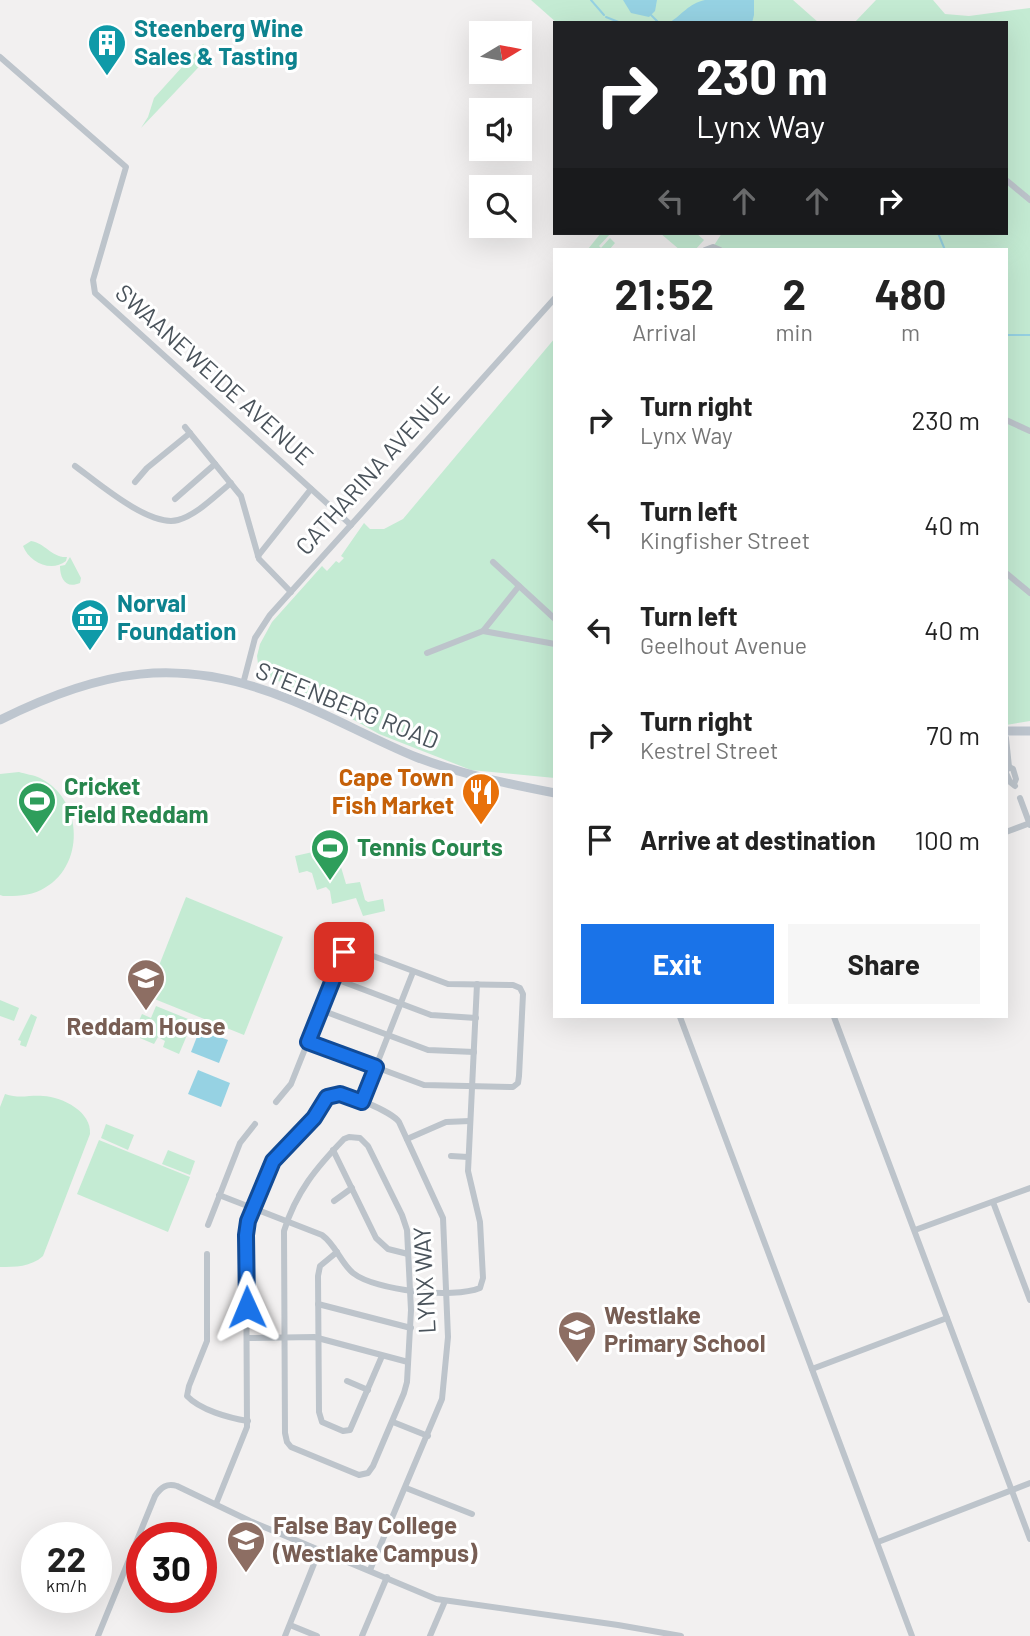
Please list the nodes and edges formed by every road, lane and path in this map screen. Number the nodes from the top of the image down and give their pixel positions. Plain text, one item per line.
1 (0, 57) edge
2 (1008, 182) edge
3 (1030, 200) edge
4 (553, 300) edge
5 (1008, 421) edge
6 (1030, 431) edge
7 (215, 464) junction
8 (75, 466) dead end
9 (135, 482) dead end
10 (231, 483) junction
11 (311, 489) junction
12 (175, 499) dead end
13 (351, 525) junction
14 (258, 556) junction
15 (493, 562) dead end
16 (1008, 575) edge
17 (519, 586) junction
18 (291, 592) junction
19 (1030, 593) edge
20 (553, 616) edge
21 (483, 631) junction
22 (553, 644) edge
23 (426, 653) dead end
24 (243, 684) junction
25 (0, 720) edge
26 (1008, 731) edge
27 (1030, 731) edge
28 (1008, 770) edge
29 (1015, 785) dead end
30 (553, 791) edge
31 (1020, 798) dead end
32 (1030, 824) edge
33 (1008, 831) edge
34 (413, 972) junction
35 (334, 978) junction
36 (477, 984) junction
37 (402, 1003) junction
38 (320, 1010) junction
39 (476, 1018) junction
40 (680, 1018) edge
41 (834, 1018) edge
42 (388, 1035) junction
43 (308, 1042) junction
44 (474, 1052) junction
45 (376, 1067) junction
46 (472, 1087) junction
47 (276, 1102) dead end
48 (362, 1102) junction
49 (470, 1121) junction
50 (254, 1124) dead end
51 (407, 1139) junction
52 (333, 1150) junction
53 (451, 1156) dead end
54 (468, 1157) junction
55 (352, 1188) junction
56 (1030, 1188) edge
57 (219, 1195) junction
58 (334, 1200) dead end
59 (993, 1202) junction
60 (253, 1208) junction
61 (287, 1221) junction
62 (208, 1226) dead end
63 (915, 1230) junction
64 (337, 1252) junction
65 (207, 1254) dead end
66 (408, 1254) junction
67 (410, 1291) junction
68 (447, 1292) junction
69 (1030, 1300) edge
70 (318, 1304) junction
71 (947, 1318) junction
72 (411, 1328) junction
73 (285, 1337) junction
74 (248, 1338) junction
75 (319, 1338) junction
76 (382, 1356) junction
77 (408, 1362) junction
78 (812, 1369) junction
79 (347, 1381) dead end
80 (368, 1390) junction
81 (248, 1421) junction
82 (393, 1422) junction
83 (428, 1436) junction
84 (1030, 1483) edge
85 (406, 1488) junction
86 (1012, 1490) junction
87 (216, 1504) junction
88 (472, 1514) dead end
89 (1030, 1539) edge
90 (878, 1542) junction
91 (320, 1549) junction
92 (370, 1570) junction
93 (387, 1577) junction
94 (445, 1601) junction
95 (290, 1625) junction
96 (98, 1636) edge
97 (285, 1636) edge
98 (317, 1636) edge
99 (362, 1636) edge
100 (430, 1636) edge
101 (681, 1636) edge
102 (912, 1636) edge

1 - 11 street, SWAANEWEIDE AVENUE
2 - 3 street
4 - 13 street, CATHARINA AVENUE
5 - 6 street
7 - 9 street
7 - 10 street
7 - 12 street
8 - 10 street
10 - 14 street
11 - 13 street, SWAANEWEIDE AVENUE
11 - 14 street, SWAANEWEIDE AVENUE
13 - 18 street, CATHARINA AVENUE
14 - 18 street
15 - 17 street
16 - 19 street
17 - 20 street
17 - 21 street
18 - 24 street, CATHARINA AVENUE
21 - 22 street
21 - 23 street
24 - 25 main road, STEENBERG ROAD
24 - 30 main road, STEENBERG ROAD
26 - 27 main road
28 - 29 street
31 - 32 street
32 - 33 street
34 - 35 street
34 - 36 street
34 - 37 street
35 - 37 street
35 - 38 street
36 - 39 street
36 - 46 street
37 - 39 street
37 - 42 street
38 - 42 street
38 - 43 street
39 - 44 street
40 - 78 street
41 - 63 street
42 - 44 street
42 - 45 street
43 - 45 street
43 - 47 street
44 - 46 street
45 - 46 street
45 - 48 street
46 - 49 street
48 - 51 street, LYNX WAY
48 - 60 street, LYNX WAY
49 - 51 street
49 - 54 street
50 - 57 street
51 - 68 street, LYNX WAY
52 - 55 street
52 - 61 street
52 - 66 street
53 - 54 street
54 - 68 street
55 - 58 street
55 - 66 street
56 - 59 street
57 - 60 street
57 - 62 street
59 - 63 street
59 - 69 street
60 - 61 street
60 - 74 street, LYNX WAY
61 - 64 street
61 - 73 street
63 - 71 street
64 - 67 street
64 - 70 street
65 - 81 street
66 - 67 street
67 - 68 street
67 - 72 street
68 - 83 street, LYNX WAY
70 - 72 street
70 - 75 street
71 - 78 street
71 - 86 street
72 - 77 street
73 - 74 street
73 - 75 street
73 - 82 street
74 - 81 street, LYNX WAY
75 - 76 street
75 - 80 street
76 - 77 street
76 - 80 street
77 - 82 street
78 - 90 street
79 - 80 street
81 - 87 street, LYNX WAY
82 - 83 street
83 - 85 street, LYNX WAY
84 - 86 street
85 - 88 street
85 - 92 street, LYNX WAY
86 - 89 street
86 - 90 street
87 - 91 street
87 - 96 street
90 - 102 street
91 - 92 street
91 - 95 street
92 - 93 street
93 - 94 street
93 - 99 street
94 - 100 street
94 - 101 street
95 - 97 street
95 - 98 street

